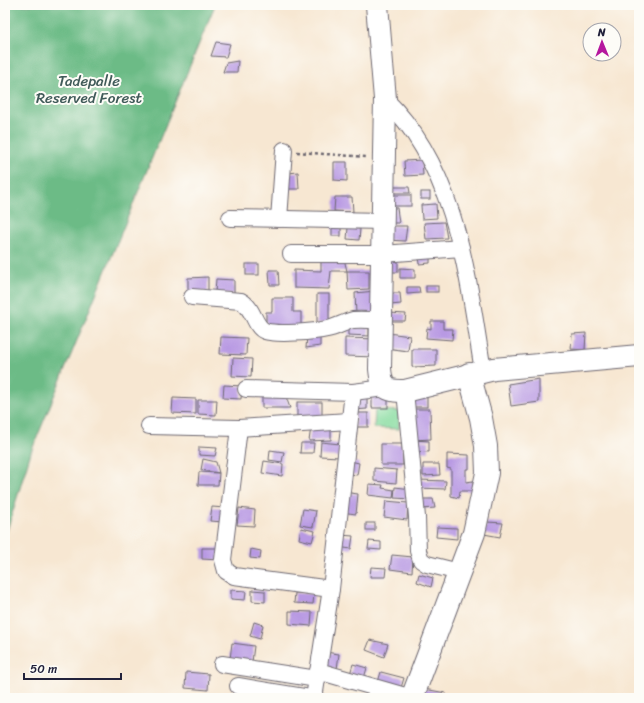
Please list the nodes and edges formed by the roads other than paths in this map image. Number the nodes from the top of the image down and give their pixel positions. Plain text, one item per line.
1 (377, 5) edge
2 (385, 99) junction
3 (284, 150) road end
4 (230, 218) dead end
5 (279, 219) junction
6 (383, 221) junction
7 (461, 248) junction
8 (291, 254) dead end
9 (383, 254) junction
10 (192, 297) dead end
11 (381, 320) junction
12 (639, 356) edge
13 (476, 373) junction
14 (246, 388) dead end
15 (395, 389) junction
16 (353, 392) junction
17 (349, 420) junction
18 (148, 426) dead end
19 (239, 428) junction
20 (459, 572) junction
21 (331, 589) junction
22 (222, 664) dead end
23 (317, 675) junction
24 (238, 686) dead end
25 (310, 698) edge
26 (314, 698) edge
27 (412, 698) edge

1 - 2 street
2 - 6 street
2 - 7 street
3 - 5 street
4 - 5 street
5 - 6 street
6 - 9 street
7 - 9 street
7 - 13 street
8 - 9 street
9 - 11 street
10 - 11 street
11 - 15 street
12 - 13 street
13 - 15 street
13 - 20 street
14 - 16 street
15 - 16 street
15 - 20 street
16 - 17 street
17 - 19 street
17 - 21 street
18 - 19 street
19 - 21 street
20 - 27 street
21 - 23 street
22 - 23 street
23 - 26 street
23 - 27 street
24 - 25 street

